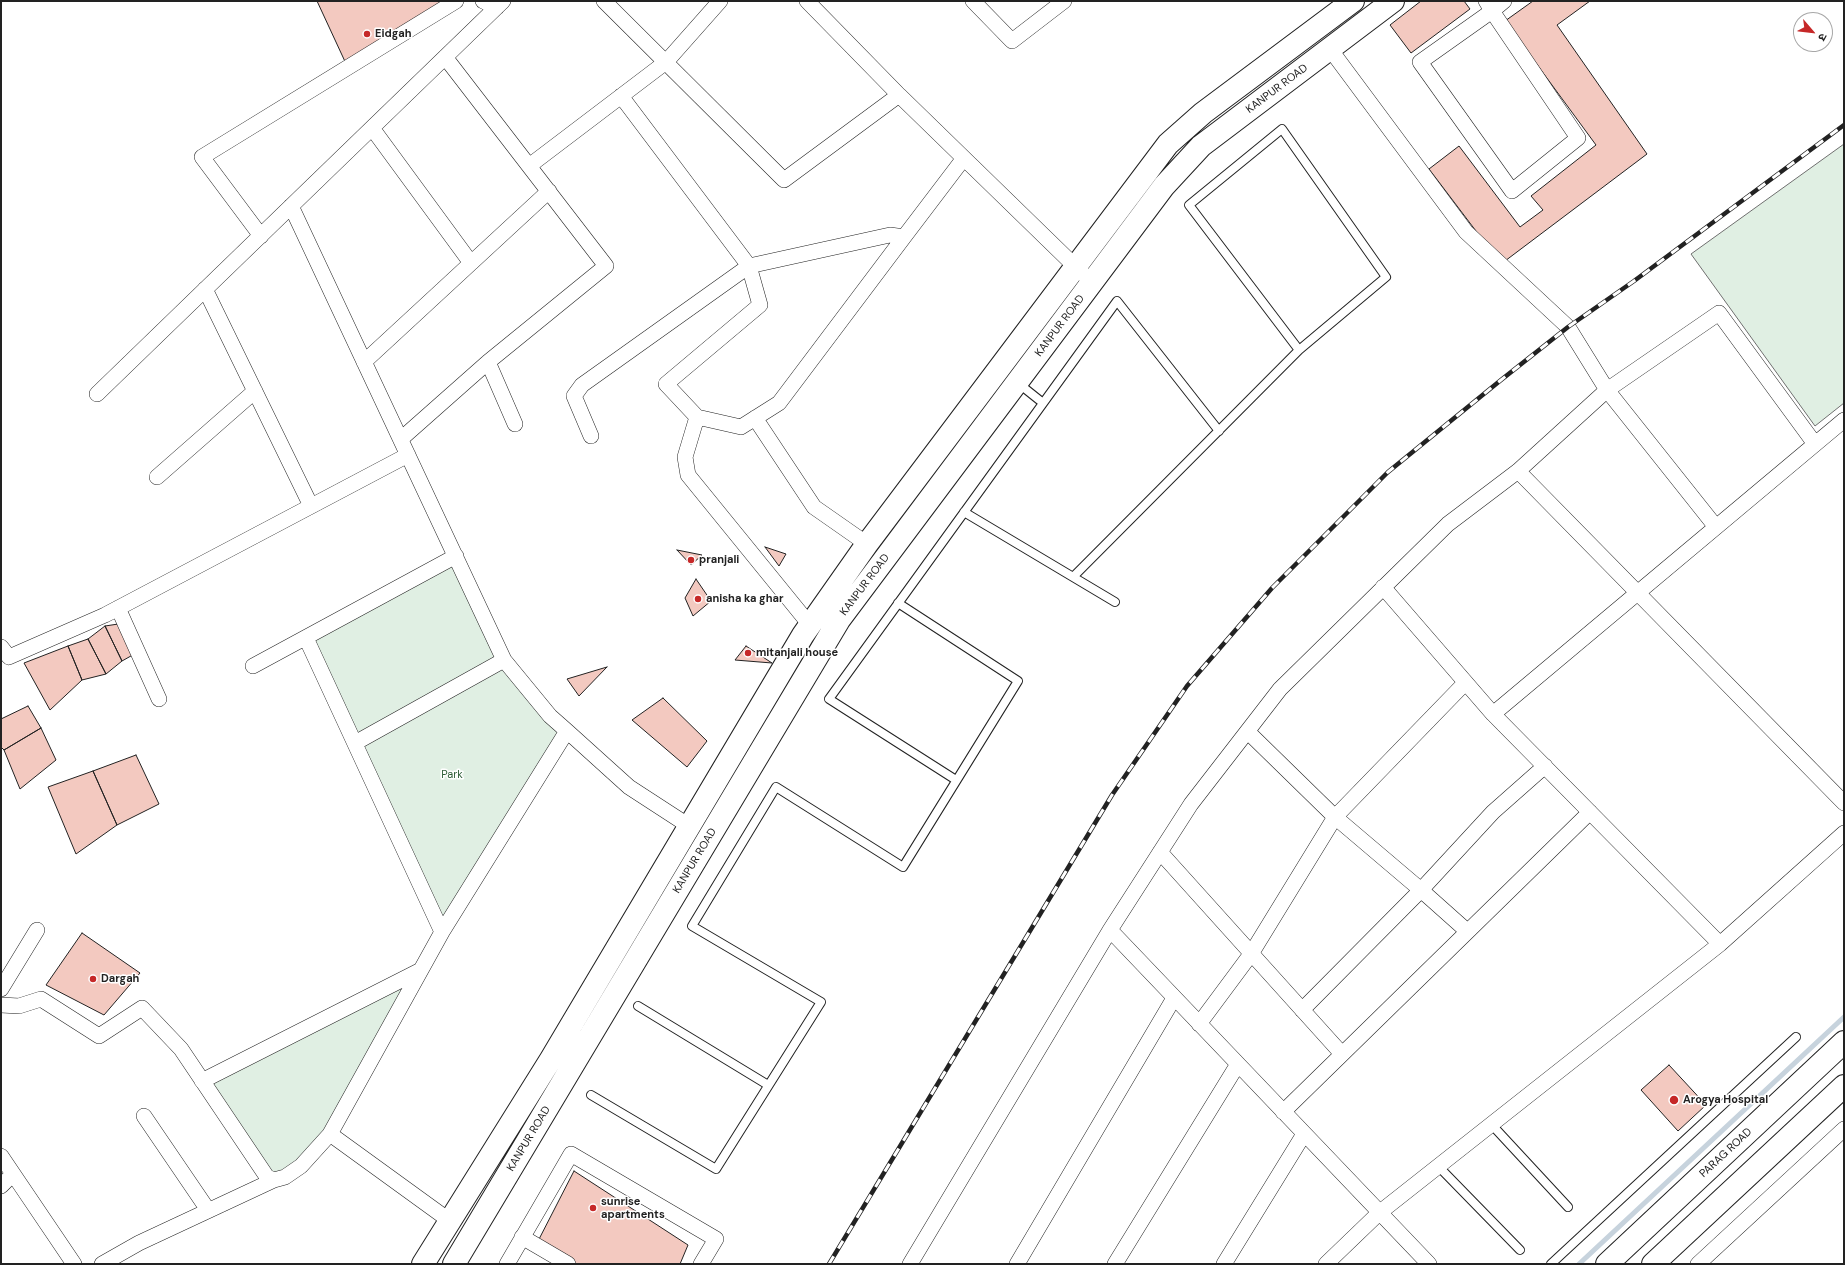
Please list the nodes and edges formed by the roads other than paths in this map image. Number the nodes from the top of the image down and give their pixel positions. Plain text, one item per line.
1 (456, 1) edge
2 (483, 1) edge
3 (604, 1) edge
4 (720, 1) edge
5 (807, 1) edge
6 (973, 1) edge
7 (1064, 1) edge
8 (1352, 1) edge
9 (1393, 1) edge
10 (1504, 1) edge
11 (500, 4) edge
12 (1489, 6) edge
13 (1330, 49) junction
14 (445, 58) junction
15 (666, 62) junction
16 (900, 95) junction
17 (621, 96) junction
18 (372, 128) junction
19 (964, 158) junction
20 (529, 166) junction
21 (549, 191) junction
22 (291, 206) junction
23 (260, 236) junction
24 (904, 237) junction
25 (471, 263) junction
26 (749, 266) junction
27 (1076, 267) junction
28 (1092, 283) junction
29 (205, 289) junction
30 (1299, 350) junction
31 (364, 362) junction
32 (488, 362) junction
33 (1017, 383) junction
34 (1607, 390) junction
35 (255, 391) junction
36 (97, 394) dead end
37 (1043, 403) junction
38 (696, 417) junction
39 (755, 418) junction
40 (1844, 420) edge
41 (515, 424) dead end
42 (1219, 431) junction
43 (591, 436) dead end
44 (401, 440) junction
45 (1815, 444) junction
46 (408, 455) junction
47 (1518, 471) junction
48 (157, 477) dead end
49 (311, 506) junction
50 (964, 512) junction
51 (1716, 527) junction
52 (867, 544) junction
53 (456, 556) junction
54 (1073, 577) junction
55 (1382, 587) junction
56 (1637, 594) junction
57 (1115, 602) dead end
58 (898, 603) junction
59 (118, 608) junction
60 (810, 625) junction
61 (306, 638) junction
62 (1, 647) edge
63 (504, 660) junction
64 (253, 666) dead end
65 (1465, 683) junction
66 (159, 699) dead end
67 (1494, 714) junction
68 (567, 731) junction
69 (1248, 732) junction
70 (355, 743) junction
71 (734, 752) junction
72 (753, 765) junction
73 (1545, 766) junction
74 (956, 780) junction
75 (1844, 803) edge
76 (1590, 812) junction
77 (1336, 817) junction
78 (1844, 833) edge
79 (684, 835) junction
80 (1160, 852) junction
81 (699, 855) junction
82 (1421, 890) junction
83 (37, 930) dead end
84 (1110, 930) junction
85 (1467, 931) junction
86 (442, 932) junction
87 (1720, 944) junction
88 (1251, 954) junction
89 (421, 970) junction
90 (1, 989) edge
91 (1174, 998) junction
92 (1, 1005) edge
93 (638, 1006) dead end
94 (1302, 1010) junction
95 (1199, 1024) junction
96 (1796, 1037) dead end
97 (1844, 1042) edge
98 (1342, 1054) junction
99 (1238, 1064) junction
100 (202, 1081) junction
101 (768, 1086) junction
102 (1844, 1086) edge
103 (591, 1095) dead end
104 (1283, 1112) junction
105 (144, 1116) dead end
106 (1492, 1125) junction
107 (1844, 1129) edge
108 (330, 1134) junction
109 (1304, 1134) junction
110 (1, 1156) edge
111 (1439, 1167) junction
112 (13, 1174) junction
113 (274, 1180) junction
114 (1, 1186) edge
115 (1568, 1207) dead end
116 (208, 1210) junction
117 (1379, 1213) junction
118 (450, 1221) junction
119 (522, 1237) junction
120 (1520, 1250) dead end
121 (1021, 1262) edge
122 (74, 1264) edge
123 (102, 1264) edge
124 (423, 1264) edge
125 (454, 1264) edge
126 (507, 1264) edge
127 (568, 1264) edge
128 (701, 1264) edge
129 (910, 1264) edge
130 (1115, 1264) edge
131 (1224, 1264) edge
132 (1326, 1264) edge
133 (1430, 1264) edge
134 (1551, 1264) edge
135 (1607, 1264) edge
136 (1653, 1264) edge
137 (1698, 1264) edge

1 - 23 street
2 - 11 street
3 - 15 street
4 - 15 street
5 - 16 street
6 - 7 street
8 - 27 street
9 - 13 street, KANPUR ROAD
10 - 12 street
11 - 14 street
12 - 12 street
13 - 28 street, KANPUR ROAD
13 - 34 street
14 - 18 street
14 - 20 street
15 - 16 street
15 - 17 street
16 - 19 street
17 - 20 street
17 - 26 street
18 - 22 street
18 - 25 street
19 - 24 street
19 - 27 street
20 - 21 street
21 - 25 street
21 - 32 street
22 - 23 street
22 - 31 street
23 - 29 street
24 - 26 street
24 - 39 street
25 - 31 street
26 - 38 street
26 - 43 street
27 - 28 street
27 - 52 street
28 - 33 street, KANPUR ROAD
29 - 35 street
29 - 36 street
30 - 30 lane
30 - 42 lane
31 - 44 street
32 - 41 street
32 - 44 street
33 - 37 lane
33 - 72 street, KANPUR ROAD
34 - 45 street
34 - 47 street
34 - 51 street
35 - 48 street
35 - 49 street
37 - 42 lane
37 - 50 lane
38 - 39 street
38 - 60 street
39 - 52 street
40 - 45 street
42 - 54 lane
44 - 46 street
45 - 51 street
46 - 49 street
46 - 53 street
47 - 55 street
47 - 56 street
49 - 59 street
50 - 54 lane
50 - 58 lane
51 - 56 street
52 - 60 street
53 - 61 street
53 - 63 street
54 - 57 lane
55 - 65 street
55 - 69 street
56 - 67 street
56 - 75 street
58 - 74 lane
58 - 74 lane
59 - 62 street
59 - 66 street
60 - 71 street
61 - 64 street
61 - 70 street
63 - 68 street
63 - 70 street
65 - 67 street
65 - 77 street
67 - 73 street
68 - 79 street
68 - 86 street
69 - 77 street
69 - 80 street
70 - 86 street
71 - 72 street
71 - 79 street
72 - 81 street, KANPUR ROAD
73 - 76 street
73 - 82 street
74 - 101 lane
76 - 85 street
76 - 87 street
77 - 82 street
77 - 88 street
78 - 87 street
79 - 81 street
79 - 118 street
80 - 84 street
80 - 88 street
81 - 125 street, KANPUR ROAD
82 - 85 street
82 - 94 street
83 - 90 street
84 - 91 street
84 - 129 street
85 - 98 street
86 - 89 street
87 - 106 street
88 - 94 street
88 - 95 street
89 - 100 street
89 - 108 street
91 - 95 street
91 - 121 street
92 - 100 street
93 - 101 lane
94 - 98 street
95 - 99 street
96 - 134 lane
97 - 135 street, PARAG ROAD
98 - 104 street
99 - 104 street
99 - 130 street
100 - 113 street
101 - 103 lane
102 - 136 street
104 - 109 street
105 - 116 street
106 - 111 street
106 - 115 lane
107 - 137 street
108 - 113 street
108 - 118 street
109 - 117 street
109 - 131 street
110 - 112 street
111 - 117 street
111 - 120 lane
112 - 114 street
112 - 122 street
113 - 116 street
116 - 123 street
117 - 132 street
117 - 133 street
118 - 124 street
119 - 126 street
119 - 127 street
119 - 128 street

